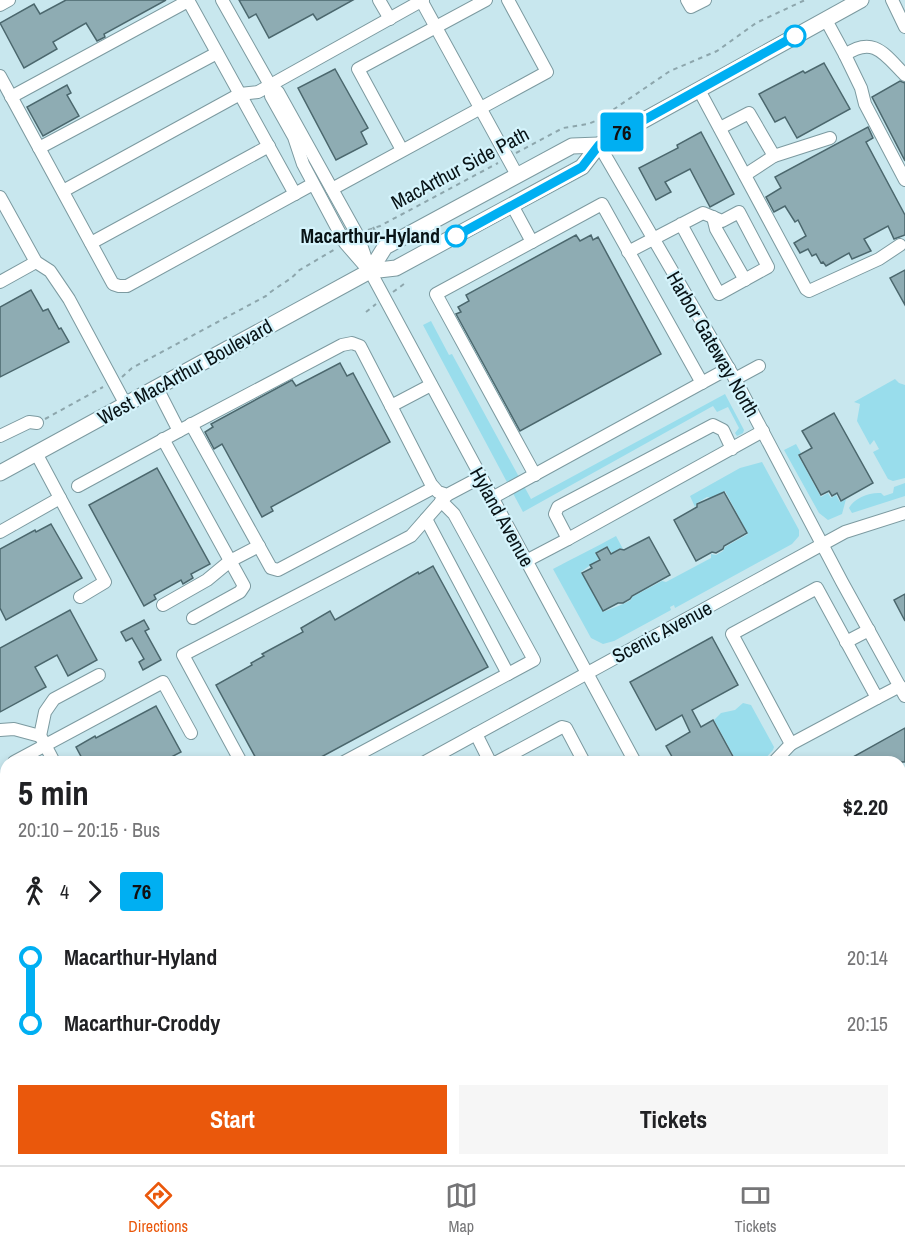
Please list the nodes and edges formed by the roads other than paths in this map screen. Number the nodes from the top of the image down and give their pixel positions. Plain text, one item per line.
1 (9, 0) edge
2 (188, 0) edge
3 (222, 0) edge
4 (379, 0) edge
5 (422, 0) edge
6 (486, 0) edge
7 (508, 0) edge
8 (687, 0) edge
9 (705, 0) edge
10 (861, 0) edge
11 (892, 0) edge
12 (0, 5) edge
13 (390, 19) junction
14 (826, 20) junction
15 (436, 27) junction
16 (905, 27) edge
17 (217, 52) junction
18 (845, 56) junction
19 (905, 75) edge
20 (0, 76) edge
21 (270, 86) junction
22 (699, 90) junction
23 (240, 94) junction
24 (11, 97) junction
25 (480, 108) junction
26 (720, 128) junction
27 (830, 138) dead end
28 (599, 145) junction
29 (269, 146) junction
30 (39, 148) junction
31 (402, 150) junction
32 (774, 156) junction
33 (745, 175) junction
34 (517, 176) junction
35 (905, 180) edge
36 (314, 184) junction
37 (332, 189) junction
38 (63, 191) junction
39 (295, 194) junction
40 (0, 197) edge
41 (513, 205) junction
42 (714, 217) junction
43 (681, 224) junction
44 (653, 238) junction
45 (532, 242) junction
46 (91, 243) junction
47 (900, 246) dead end
48 (628, 252) junction
49 (36, 262) junction
50 (370, 271) junction
51 (745, 280) junction
52 (0, 282) edge
53 (759, 366) dead end
54 (732, 374) junction
55 (702, 383) junction
56 (431, 386) junction
57 (157, 388) junction
58 (126, 405) junction
59 (391, 406) junction
60 (37, 423) road end
61 (191, 424) junction
62 (179, 431) junction
63 (763, 431) junction
64 (0, 436) edge
65 (163, 440) junction
66 (732, 449) junction
67 (36, 453) junction
68 (0, 473) edge
69 (535, 475) junction
70 (481, 477) junction
71 (78, 486) dead end
72 (433, 488) junction
73 (60, 498) junction
74 (444, 498) junction
75 (492, 498) junction
76 (905, 513) edge
77 (426, 519) junction
78 (0, 532) edge
79 (568, 539) junction
80 (823, 545) junction
81 (259, 546) junction
82 (230, 561) junction
83 (526, 561) junction
84 (80, 597) dead end
85 (163, 605) dead end
86 (193, 618) dead end
87 (869, 630) junction
88 (846, 642) junction
89 (587, 673) junction
90 (508, 674) junction
91 (99, 675) dead end
92 (902, 691) edge
93 (877, 698) junction
94 (0, 730) edge
95 (191, 734) dead end
96 (476, 734) junction
97 (43, 741) junction
98 (791, 744) junction
99 (22, 756) edge
100 (51, 756) edge
101 (237, 756) edge
102 (355, 756) edge
103 (435, 756) edge
104 (487, 756) edge
105 (508, 756) edge
106 (581, 756) edge
107 (631, 756) edge
108 (780, 756) edge

1 - 12 street
2 - 17 street
2 - 24 street
3 - 21 street
4 - 13 street
5 - 13 street
5 - 15 street
6 - 15 street
7 - 25 street
8 - 9 street
10 - 14 main road, West MacArthur Boulevard
11 - 16 street
13 - 21 street
14 - 18 street
14 - 22 main road, West MacArthur Boulevard
15 - 25 street
15 - 31 street
17 - 23 street
17 - 30 street
18 - 19 street
18 - 35 street
20 - 24 street
21 - 23 street
21 - 36 street
21 - 37 street
22 - 26 street
22 - 28 main road, West MacArthur Boulevard
23 - 29 street
23 - 38 street
24 - 30 street
25 - 31 street
25 - 34 street
26 - 32 street
26 - 33 street
27 - 32 street
28 - 34 main road, West MacArthur Boulevard
28 - 41 main road, West MacArthur Boulevard
28 - 44 street, Harbor Gateway North
29 - 39 street
29 - 46 street
30 - 38 street
31 - 37 street
32 - 33 street
33 - 47 street
34 - 50 main road, West MacArthur Boulevard
36 - 39 street
36 - 50 street
37 - 50 street
38 - 46 street
39 - 46 street
40 - 49 street
41 - 45 street
41 - 50 main road, West MacArthur Boulevard
42 - 43 street
42 - 51 street
42 - 51 street
43 - 44 street
43 - 51 street
44 - 48 street
44 - 54 street, Harbor Gateway North
45 - 48 street
45 - 69 street
48 - 55 street
49 - 52 street
49 - 58 street
50 - 56 street, Hyland Avenue
50 - 57 main road, West MacArthur Boulevard
53 - 54 street
54 - 55 street
54 - 63 street, Harbor Gateway North
55 - 69 street
56 - 59 street
56 - 70 street, Hyland Avenue
57 - 58 main road, West MacArthur Boulevard
57 - 62 street
58 - 67 main road, West MacArthur Boulevard
59 - 61 street
59 - 72 street
60 - 64 street
61 - 62 street
61 - 81 street
62 - 65 street
63 - 66 street
63 - 80 street, Harbor Gateway North
65 - 71 street
65 - 82 street
66 - 79 street
66 - 79 street
67 - 68 main road, West MacArthur Boulevard
67 - 73 street
69 - 75 street
70 - 74 street
70 - 75 street, Hyland Avenue
72 - 74 street
72 - 81 street
73 - 78 street
73 - 84 street
74 - 77 street
74 - 90 street
75 - 83 street, Hyland Avenue
76 - 80 street, Scenic Avenue
77 - 90 street
77 - 101 street
79 - 83 street
80 - 87 street, Harbor Gateway North
80 - 89 street, Scenic Avenue
81 - 82 street
82 - 85 street
82 - 86 street
83 - 89 street, Hyland Avenue
87 - 88 street
87 - 92 street, Harbor Gateway North
88 - 93 street
88 - 98 street
89 - 96 street, Scenic Avenue
89 - 107 street, Hyland Avenue
90 - 102 street
91 - 97 street
92 - 93 street
93 - 98 street
94 - 97 street
95 - 97 street
96 - 103 street, Scenic Avenue
96 - 104 street
97 - 99 street
97 - 100 street
98 - 108 street
105 - 106 street

